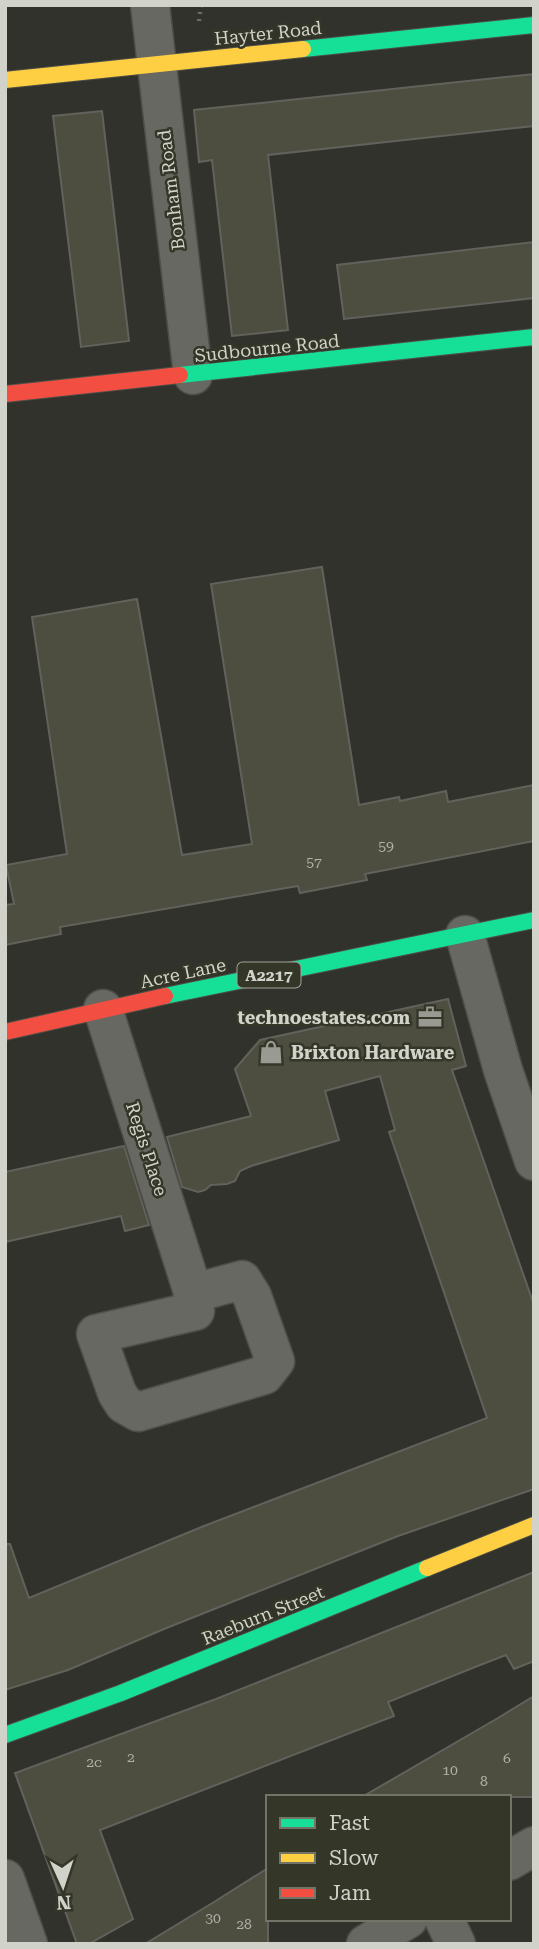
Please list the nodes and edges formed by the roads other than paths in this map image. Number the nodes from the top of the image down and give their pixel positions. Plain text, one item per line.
1 (150, 5) edge
2 (534, 25) edge
3 (156, 64) junction
4 (5, 80) edge
5 (534, 337) edge
6 (193, 375) junction
7 (5, 394) edge
8 (534, 920) edge
9 (465, 935) junction
10 (103, 1009) junction
11 (5, 1032) edge
12 (534, 1161) edge
13 (192, 1289) junction
14 (534, 1525) edge
15 (5, 1735) edge
16 (534, 1846) edge
17 (511, 1860) edge
18 (5, 1879) edge
19 (405, 1921) edge
20 (445, 1921) edge
21 (28, 1944) edge
22 (366, 1944) edge
23 (456, 1944) edge

1 - 3 street, Bonham Road
2 - 3 street, Hayter Road
3 - 4 street, Hayter Road
3 - 6 street, Bonham Road
5 - 6 street, Sudbourne Road
6 - 7 street, Sudbourne Road
8 - 9 street, Acre Lane / A2217
9 - 10 street, Acre Lane / A2217
9 - 12 street
10 - 11 street, Acre Lane / A2217
10 - 13 street, Regis Place
13 - 13 street
14 - 15 street, Raeburn Street
16 - 17 street
18 - 21 street
19 - 22 street
20 - 23 street

